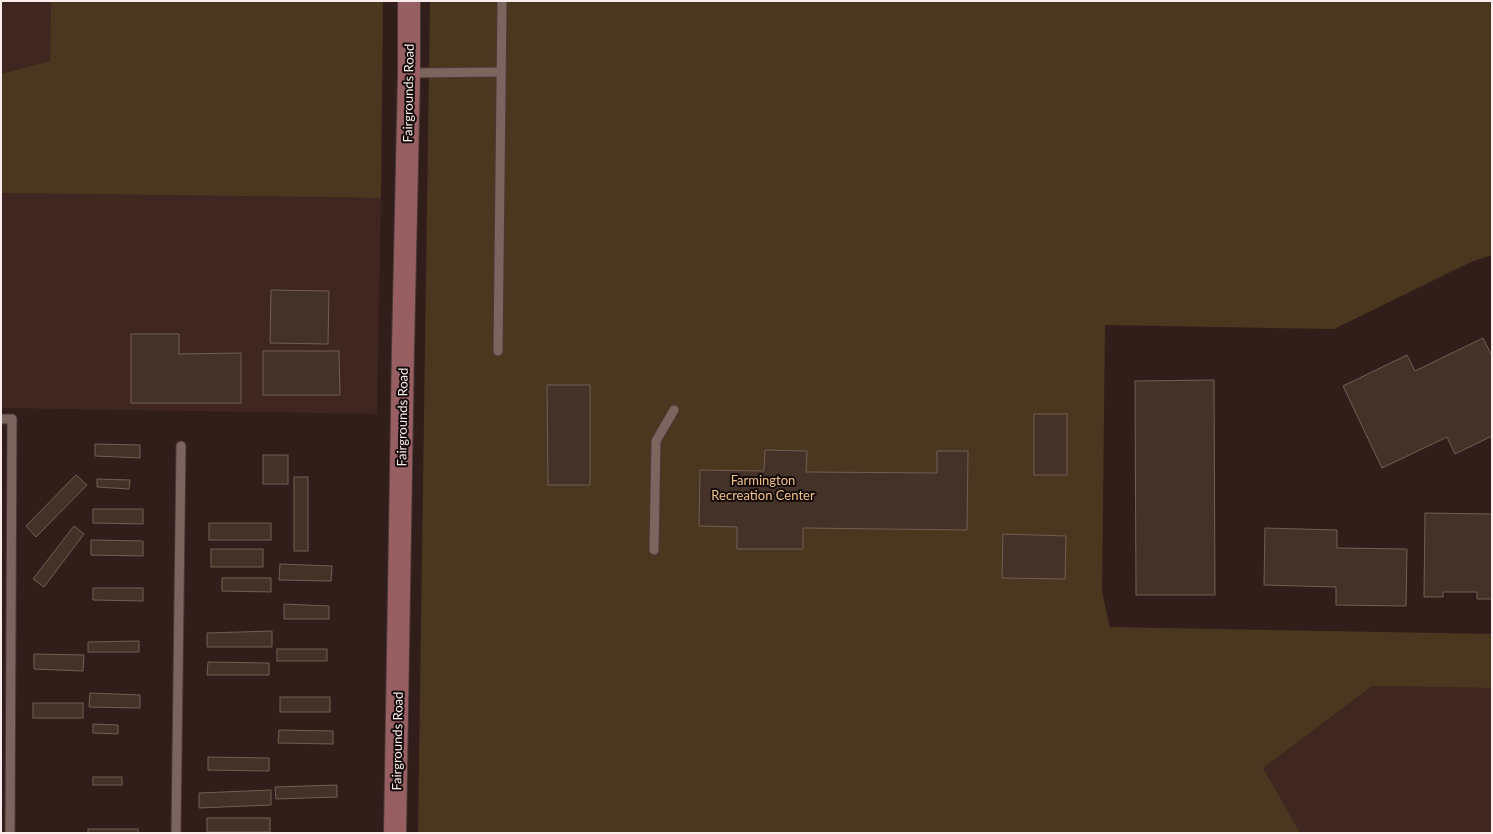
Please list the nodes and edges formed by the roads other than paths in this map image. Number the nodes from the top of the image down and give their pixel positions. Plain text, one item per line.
1 (409, 1) edge
2 (502, 1) edge
3 (501, 72) junction
4 (409, 73) junction
5 (498, 351) dead end
6 (674, 410) dead end
7 (1, 418) edge
8 (181, 446) dead end
9 (654, 550) dead end
10 (10, 833) edge
11 (176, 833) edge
12 (395, 833) edge

1 - 4 street, Fairgrounds Road
2 - 3 lane
3 - 4 lane
3 - 5 lane
4 - 12 street, Fairgrounds Road
6 - 9 lane
7 - 10 lane
8 - 11 lane

